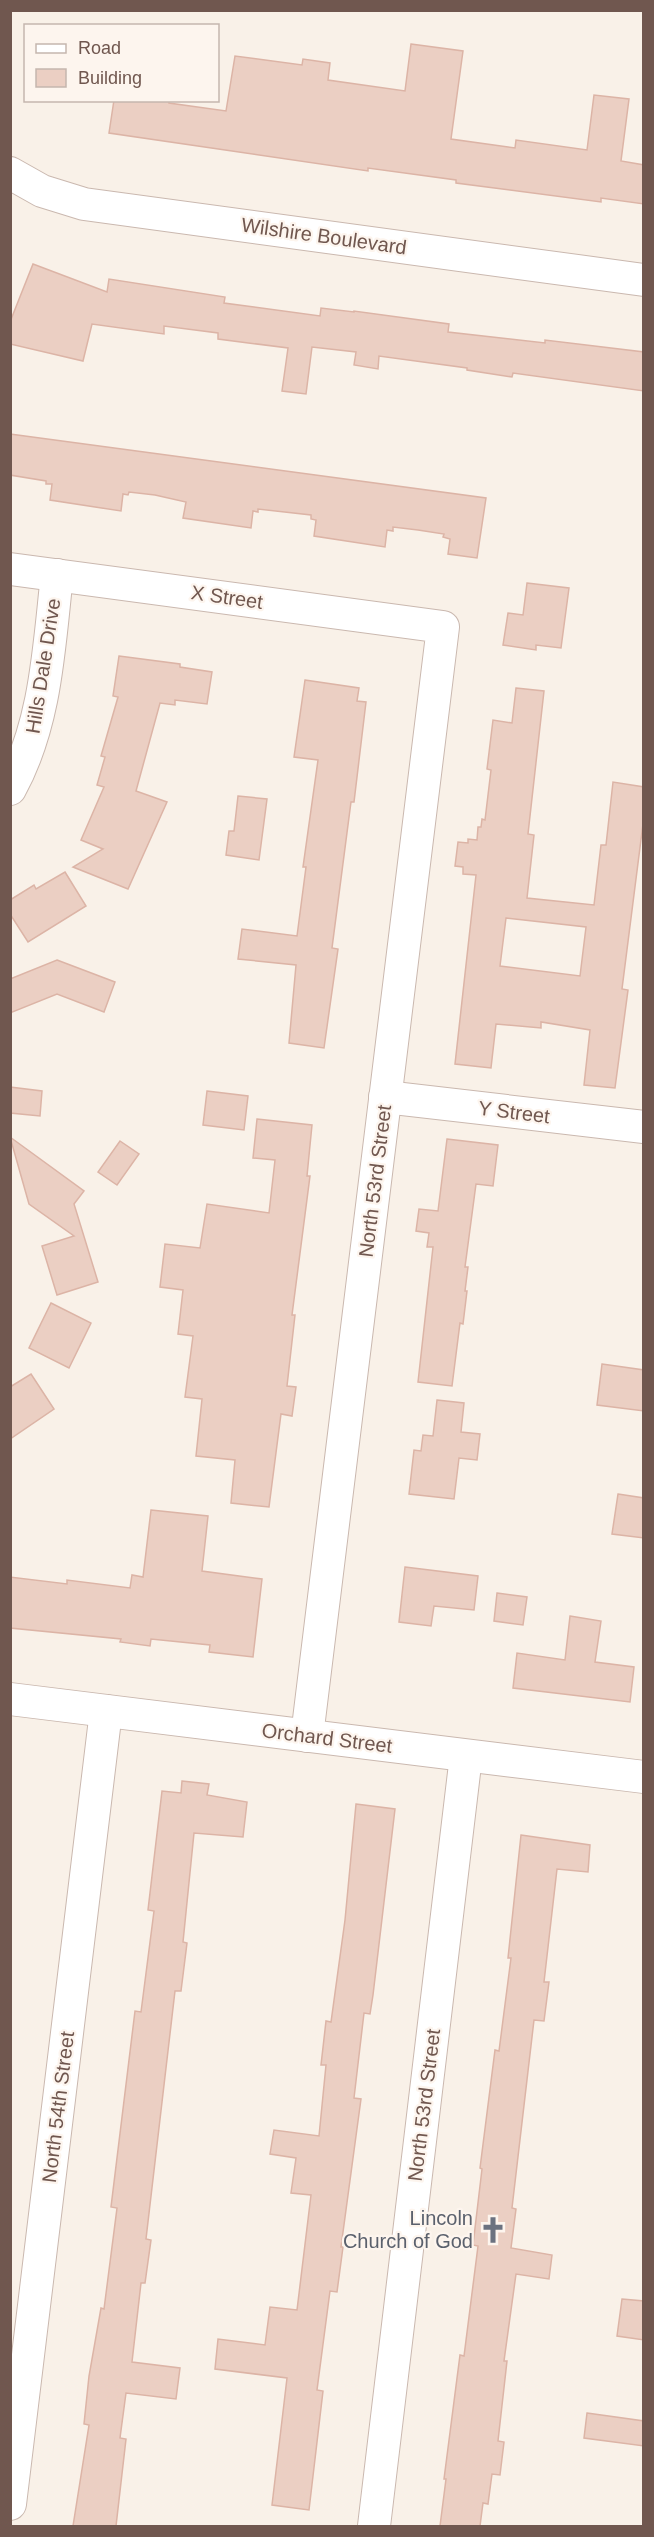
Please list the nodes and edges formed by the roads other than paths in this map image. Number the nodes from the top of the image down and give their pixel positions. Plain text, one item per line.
1 (10, 173) edge
2 (644, 280) edge
3 (10, 569) edge
4 (57, 575) junction
5 (443, 627) joint
6 (10, 789) edge
7 (385, 1097) junction
8 (644, 1127) edge
9 (10, 1699) edge
10 (106, 1711) junction
11 (307, 1736) junction
12 (466, 1756) junction
13 (644, 1777) edge
14 (10, 2504) edge
15 (374, 2526) edge

1 - 2 street, Wilshire Boulevard
3 - 4 street, X Street
4 - 5 street, X Street
4 - 6 street, Hills Dale Drive
5 - 7 street, North 53rd Street
7 - 8 street, Y Street
7 - 11 street, North 53rd Street
9 - 10 street, Orchard Street
10 - 11 street, Orchard Street
10 - 14 street, North 54th Street
11 - 12 street, Orchard Street
12 - 13 street, Orchard Street
12 - 15 street, North 53rd Street

